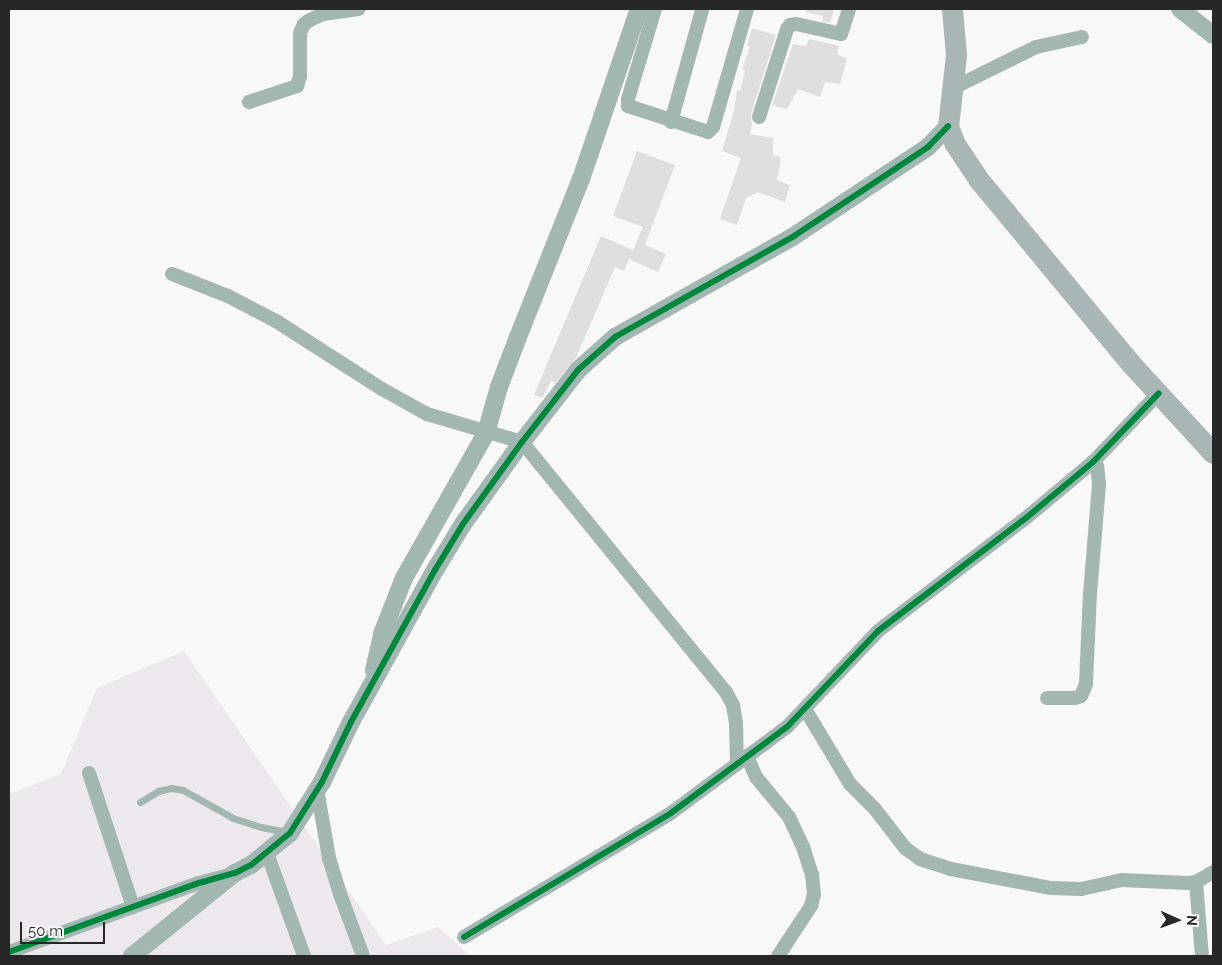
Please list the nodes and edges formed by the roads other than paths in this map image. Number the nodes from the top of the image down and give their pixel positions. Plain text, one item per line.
1 (359, 9) edge
2 (639, 9) edge
3 (655, 9) edge
4 (747, 9) edge
5 (849, 9) edge
6 (954, 9) edge
7 (1180, 9) edge
8 (702, 10) dead end
9 (1213, 35) edge
10 (1082, 37) dead end
11 (951, 89) junction
12 (249, 102) dead end
13 (759, 117) dead end
14 (671, 122) junction
15 (948, 126) junction
16 (172, 274) dead end
17 (1159, 393) junction
18 (486, 433) junction
19 (522, 442) junction
20 (1213, 453) edge
21 (1093, 462) junction
22 (369, 690) junction
23 (1047, 698) dead end
24 (805, 709) junction
25 (742, 760) junction
26 (89, 774) dead end
27 (317, 789) junction
28 (140, 802) dead end
29 (290, 833) junction
30 (267, 852) junction
31 (1213, 872) edge
32 (235, 873) junction
33 (1196, 882) junction
34 (133, 907) junction
35 (464, 937) dead end
36 (11, 951) edge
37 (132, 956) edge
38 (304, 956) edge
39 (363, 956) edge
40 (778, 956) edge
41 (1202, 956) edge

1 - 12 street
2 - 18 street
3 - 14 street
4 - 14 street
5 - 13 street
6 - 11 main road
7 - 9 street
8 - 14 street
10 - 11 street
11 - 15 main road
15 - 17 main road
15 - 19 street
16 - 18 street
17 - 20 main road
17 - 21 street
18 - 19 street
18 - 22 street
19 - 22 street
19 - 25 street
21 - 23 street
21 - 24 street
22 - 27 street
24 - 25 street
24 - 33 street
25 - 35 street
25 - 40 street
26 - 34 street
27 - 29 street
27 - 39 street
28 - 29 lane
29 - 30 street
30 - 32 street
30 - 38 street
31 - 33 street
32 - 34 street
32 - 37 street
33 - 41 street
34 - 36 street

